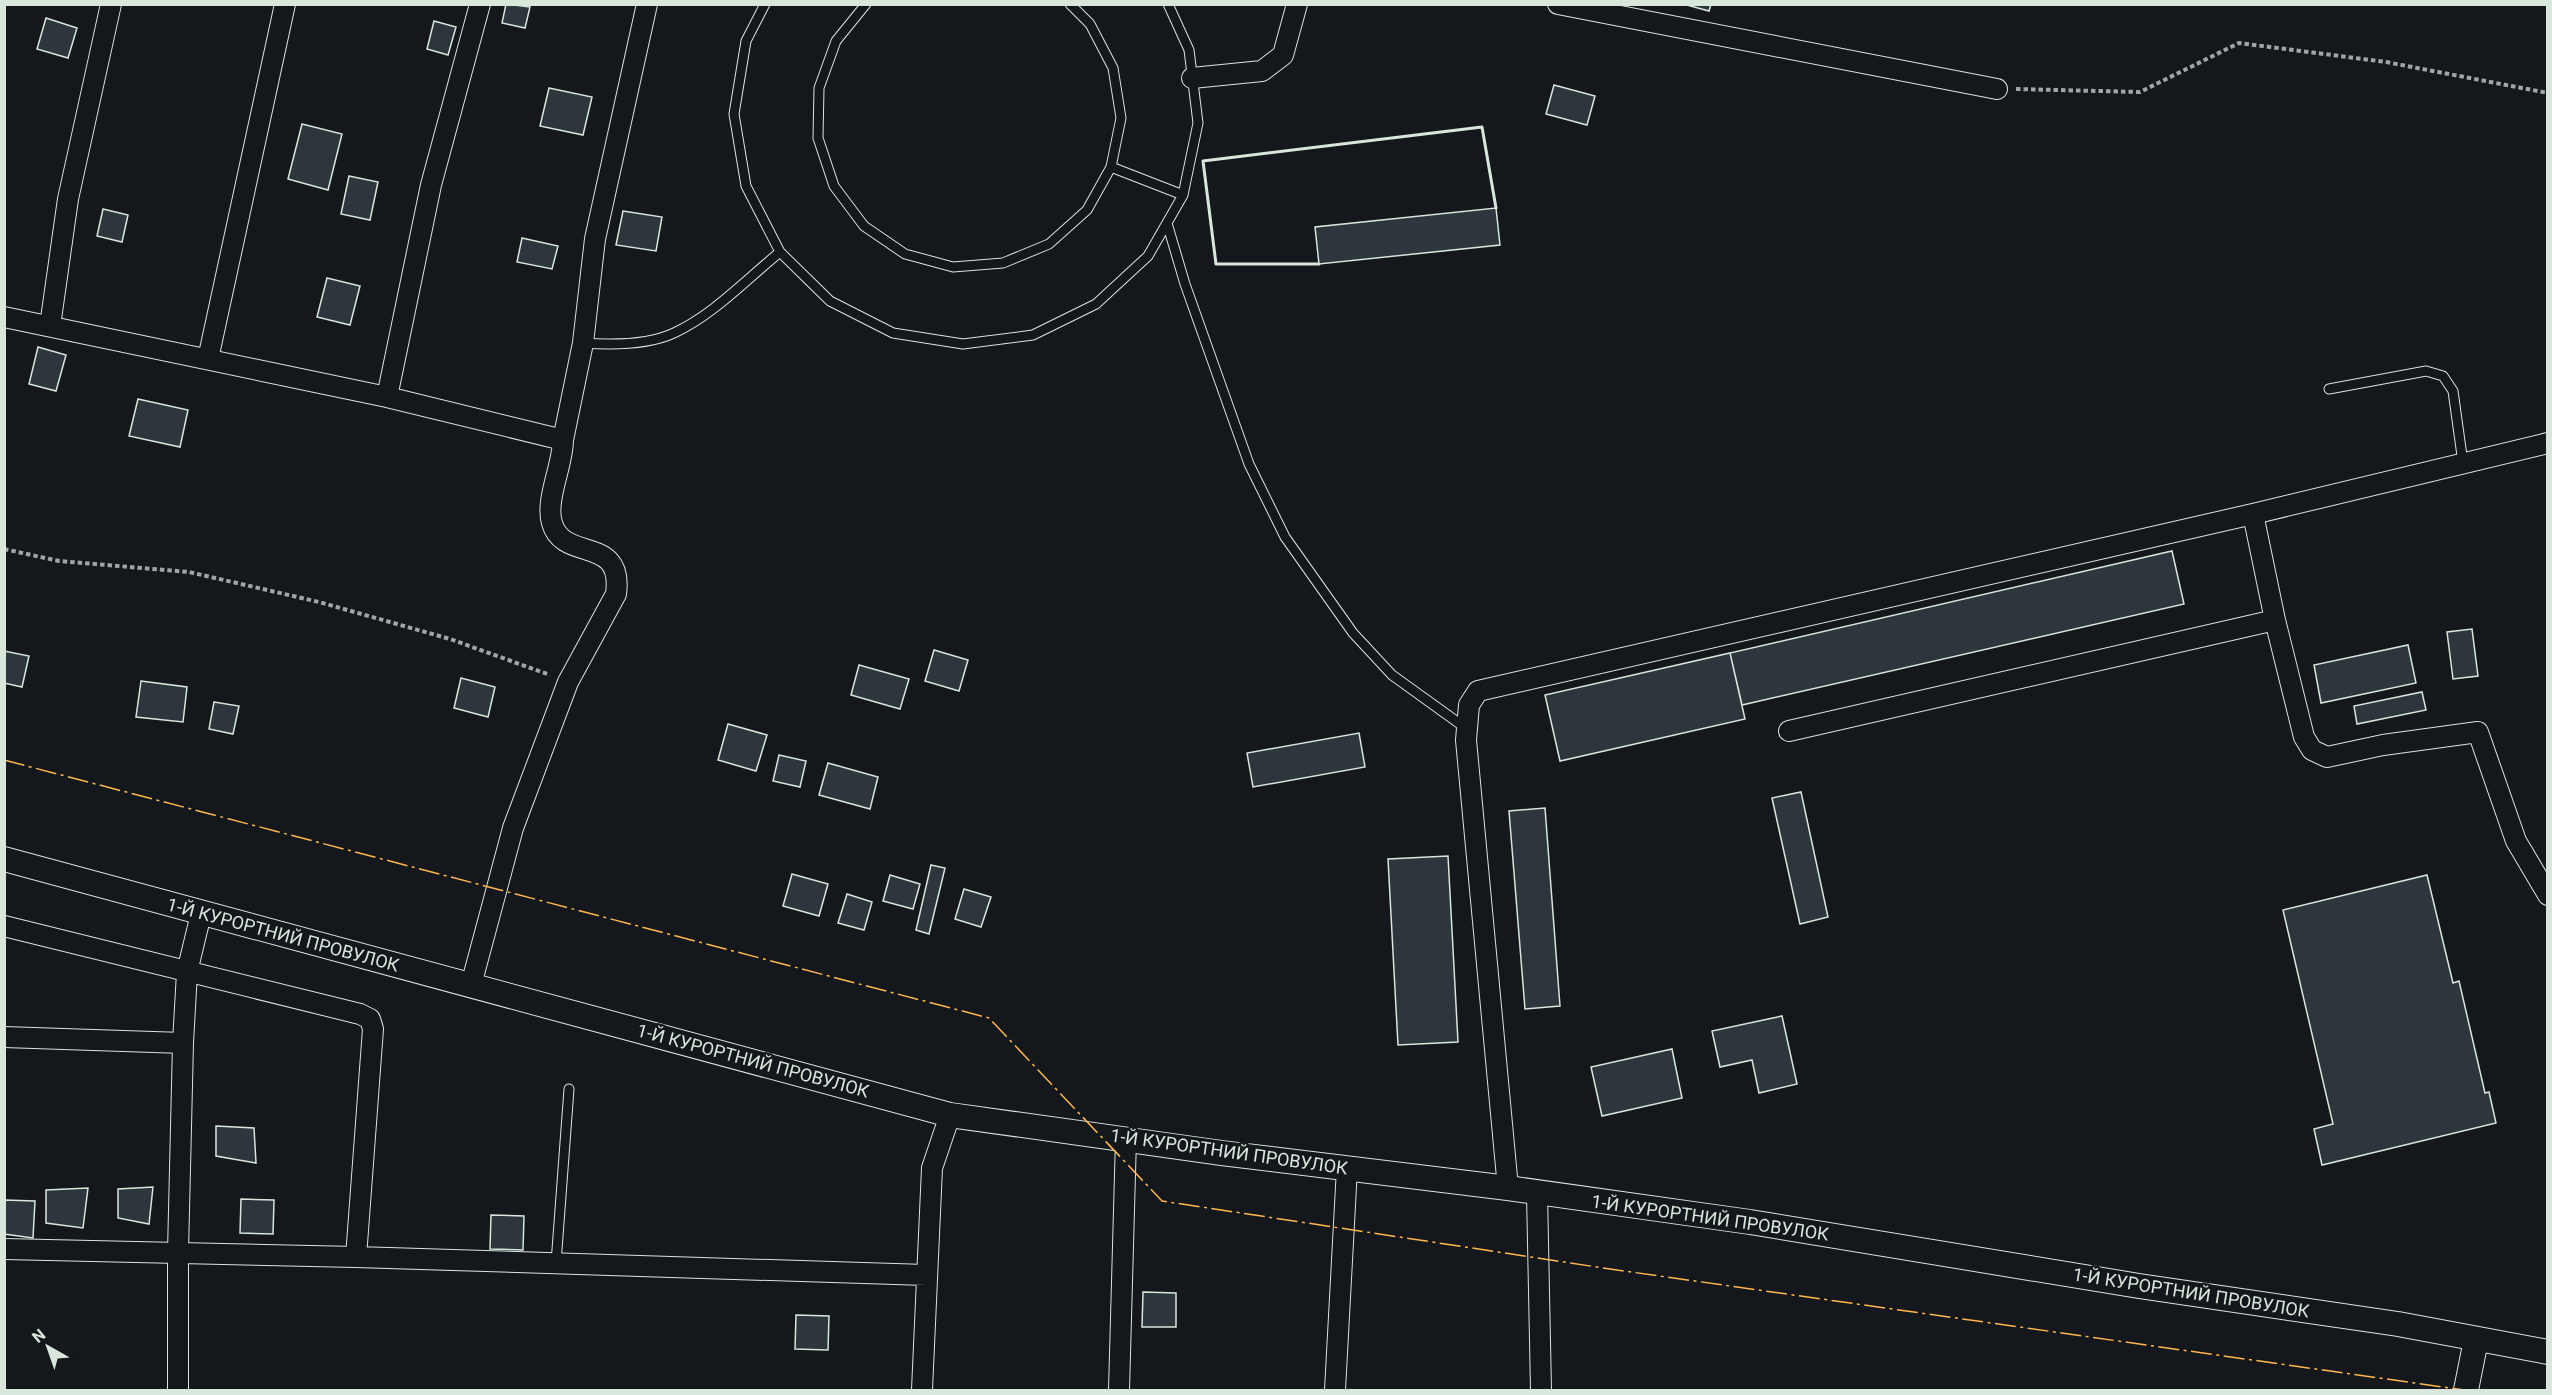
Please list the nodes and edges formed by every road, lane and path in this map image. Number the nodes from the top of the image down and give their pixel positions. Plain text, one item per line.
1 (111, 4) edge
2 (285, 4) edge
3 (480, 4) edge
4 (647, 4) edge
5 (765, 4) edge
6 (866, 4) edge
7 (1070, 4) edge
8 (1168, 4) edge
9 (1297, 4) edge
10 (1558, 4) edge
11 (1192, 78) junction
12 (1997, 89) joint
13 (2547, 93) edge
14 (1111, 167) junction
15 (1183, 195) junction
16 (1167, 223) junction
17 (780, 252) junction
18 (4, 317) edge
19 (50, 326) junction
20 (583, 343) junction
21 (208, 359) junction
22 (2329, 389) dead end
23 (387, 397) junction
24 (562, 440) junction
25 (2547, 443) edge
26 (2463, 463) junction
27 (2253, 514) junction
28 (4, 549) edge
29 (2276, 620) junction
30 (568, 682) junction
31 (1467, 729) junction
32 (1790, 731) dead end
33 (4, 859) edge
34 (2547, 895) edge
35 (201, 914) junction
36 (4, 926) edge
37 (187, 972) junction
38 (471, 985) junction
39 (4, 1037) edge
40 (183, 1043) junction
41 (569, 1089) dead end
42 (950, 1115) junction
43 (1126, 1138) junction
44 (1347, 1168) junction
45 (1508, 1188) junction
46 (1537, 1193) junction
47 (4, 1249) edge
48 (178, 1252) junction
49 (356, 1257) junction
50 (556, 1264) junction
51 (926, 1275) junction
52 (2476, 1340) junction
53 (2547, 1352) edge
54 (178, 1390) edge
55 (922, 1390) edge
56 (1119, 1390) edge
57 (1335, 1390) edge
58 (1541, 1390) edge
59 (2466, 1390) edge

1 - 19 street
2 - 21 street
3 - 23 street
4 - 20 street
5 - 17 lane
6 - 14 lane
7 - 14 lane
8 - 11 lane
9 - 11 street
10 - 12 street
11 - 15 lane
12 - 13 path
14 - 15 lane
15 - 16 lane
16 - 17 lane
16 - 31 lane
17 - 20 lane
18 - 19 street
19 - 21 street
20 - 24 street
21 - 23 street
22 - 26 lane
23 - 24 street
24 - 30 street
25 - 26 street
26 - 27 street
27 - 29 street
27 - 31 street
28 - 30 path
29 - 32 street
29 - 34 street
30 - 38 street
31 - 45 street
33 - 35 street, 1-Й КУРОРТНИЙ ПРОВУЛОК
35 - 37 street
35 - 38 street, 1-Й КУРОРТНИЙ ПРОВУЛОК
36 - 37 street
37 - 40 street
37 - 49 street
38 - 42 street, 1-Й КУРОРТНИЙ ПРОВУЛОК
39 - 40 street
40 - 48 street
41 - 50 lane
42 - 43 street, 1-Й КУРОРТНИЙ ПРОВУЛОК
42 - 51 street
43 - 44 street, 1-Й КУРОРТНИЙ ПРОВУЛОК
43 - 56 street
44 - 45 street, 1-Й КУРОРТНИЙ ПРОВУЛОК
44 - 57 street
45 - 46 street, 1-Й КУРОРТНИЙ ПРОВУЛОК
46 - 52 street, 1-Й КУРОРТНИЙ ПРОВУЛОК
46 - 58 street
47 - 48 street
48 - 49 street
48 - 54 street
49 - 50 street
50 - 51 street
51 - 55 street
52 - 53 street, 1-Й КУРОРТНИЙ ПРОВУЛОК
52 - 59 street

